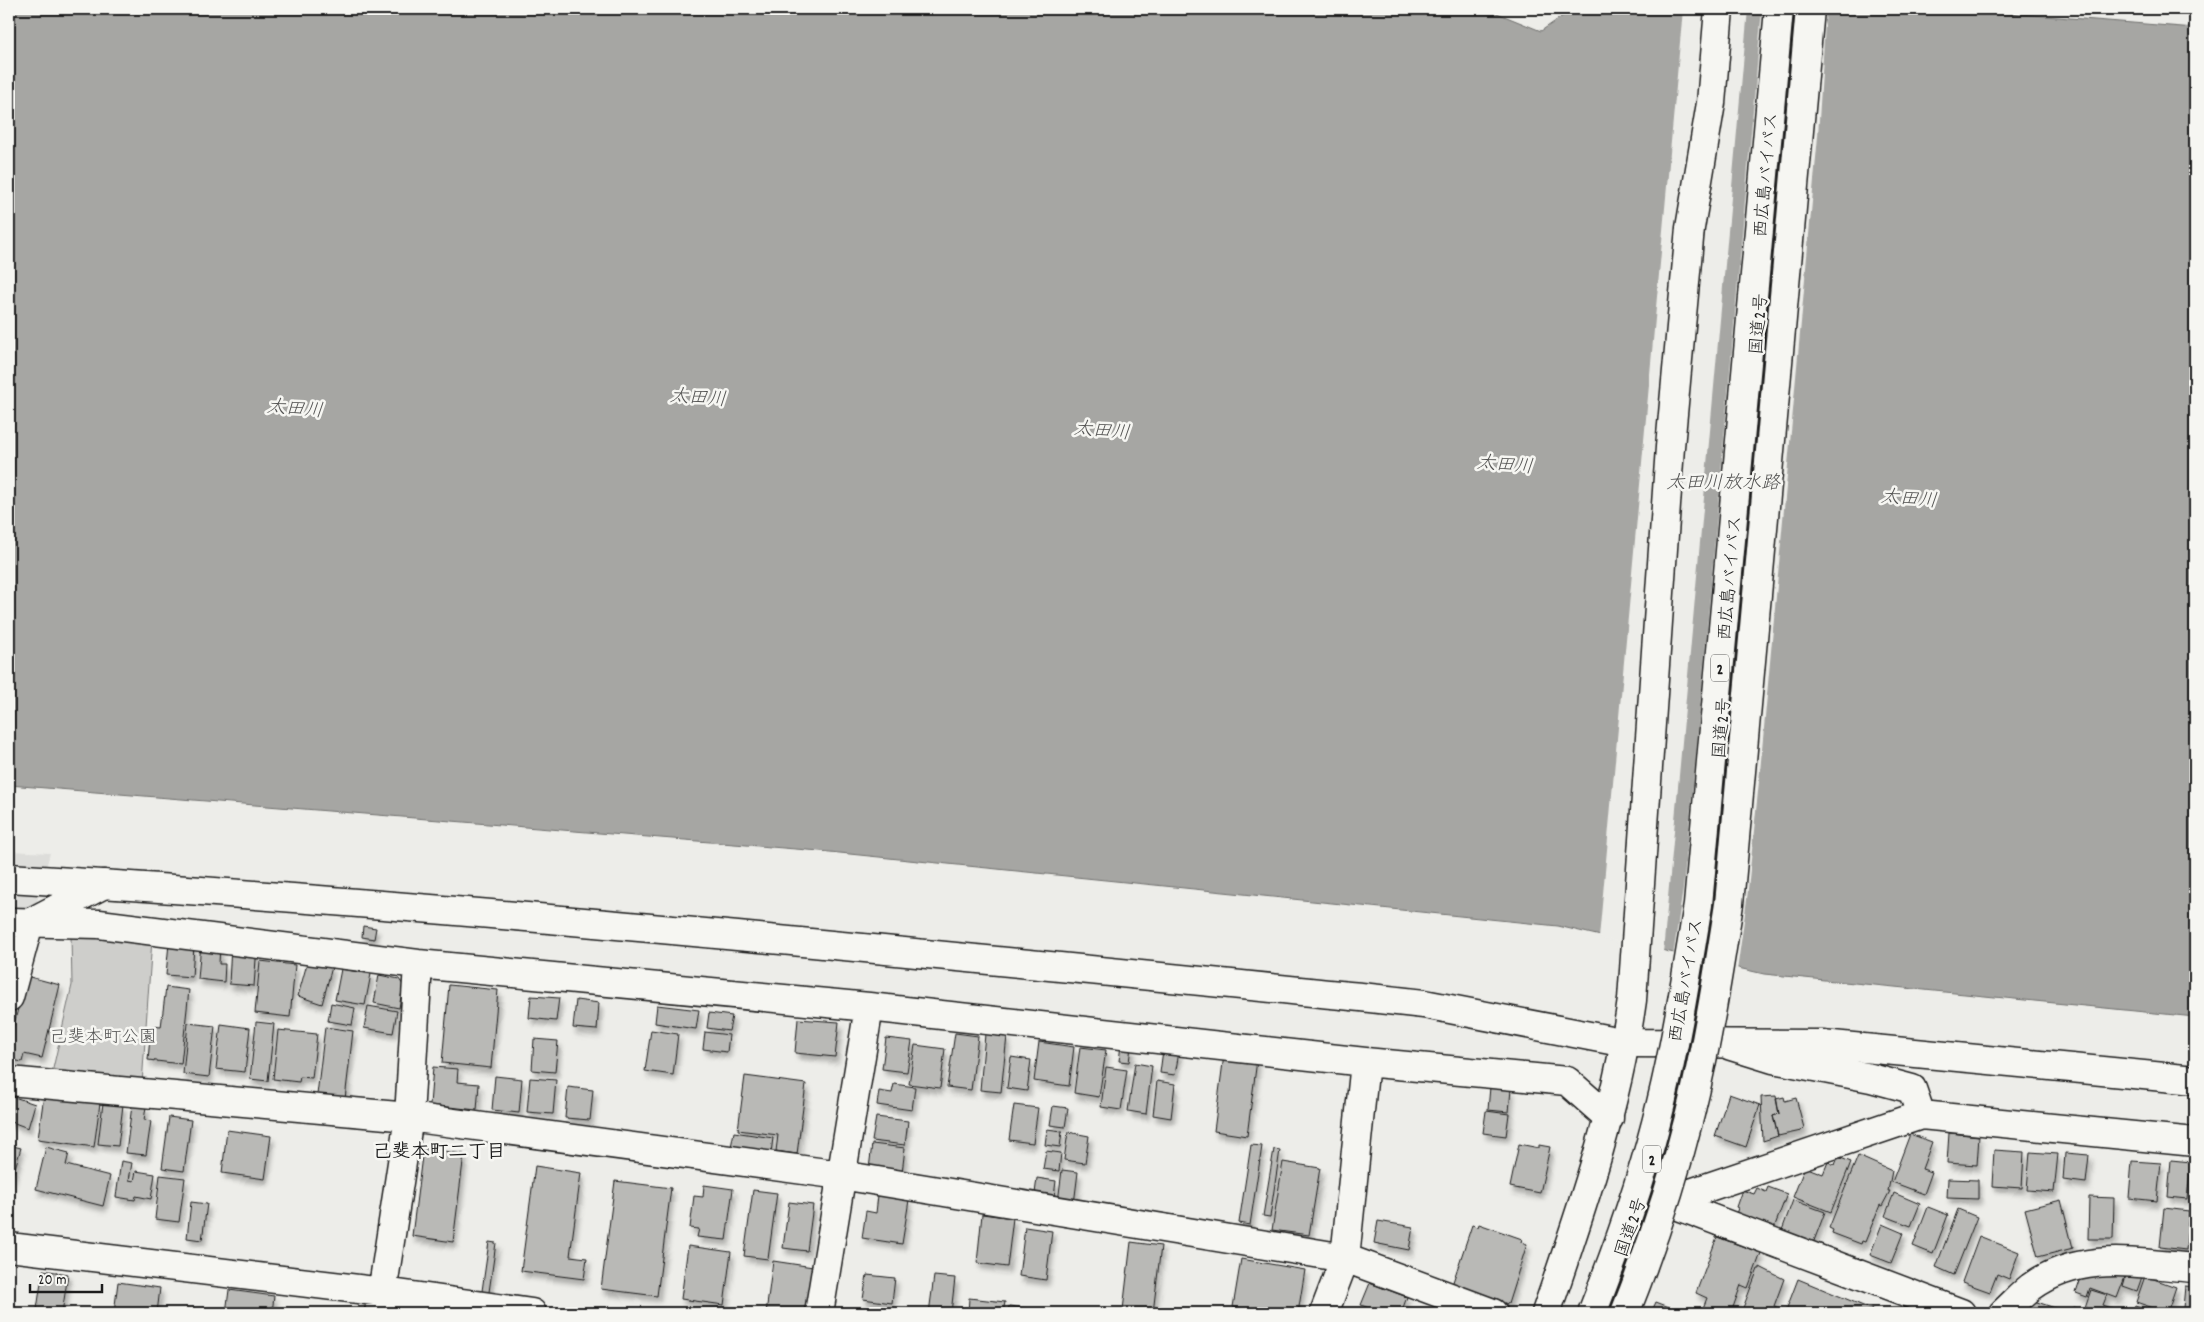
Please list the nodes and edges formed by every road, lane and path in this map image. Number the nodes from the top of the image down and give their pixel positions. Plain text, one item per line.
1 (1719, 9) edge
2 (1779, 9) edge
3 (1785, 9) edge
4 (1810, 9) edge
5 (9, 878) edge
6 (104, 884) junction
7 (9, 904) edge
8 (19, 922) edge
9 (418, 964) junction
10 (9, 997) edge
11 (869, 1007) junction
12 (1684, 1042) junction
13 (1626, 1043) junction
14 (1724, 1044) junction
15 (1365, 1062) junction
16 (2195, 1080) edge
17 (9, 1081) edge
18 (1921, 1115) junction
19 (408, 1118) junction
20 (1609, 1118) junction
21 (2195, 1142) edge
22 (841, 1175) junction
23 (1642, 1193) junction
24 (9, 1247) edge
25 (1345, 1258) junction
26 (2195, 1268) edge
27 (381, 1303) edge
28 (532, 1313) edge
29 (819, 1313) edge
30 (1324, 1313) edge
31 (1492, 1313) edge
32 (1546, 1313) edge
33 (1592, 1313) edge
34 (1598, 1313) edge
35 (1625, 1313) edge
36 (1962, 1313) edge
37 (2003, 1313) edge

1 - 13 main road
2 - 33 main road, 西広島バイパス / 2, bridge
3 - 12 main road, 国道2号 / 2
4 - 35 main road, 西広島バイパス / 2, bridge
5 - 6 main road
6 - 8 main road
6 - 13 main road
7 - 8 main road
8 - 9 main road
8 - 10 main road
9 - 11 main road
9 - 19 main road
11 - 15 main road
11 - 22 main road
12 - 13 main road
12 - 14 main road
12 - 23 main road, 国道2号 / 2
13 - 20 main road
14 - 16 main road
14 - 18 main road
15 - 20 main road
15 - 25 main road
17 - 19 main road
18 - 21 main road
18 - 23 main road
19 - 22 main road
19 - 27 main road
20 - 32 main road
22 - 25 main road
22 - 29 main road
23 - 34 main road, 国道2号 / 2
23 - 36 main road
24 - 27 main road
25 - 30 main road
25 - 31 main road
26 - 37 main road
27 - 28 main road

